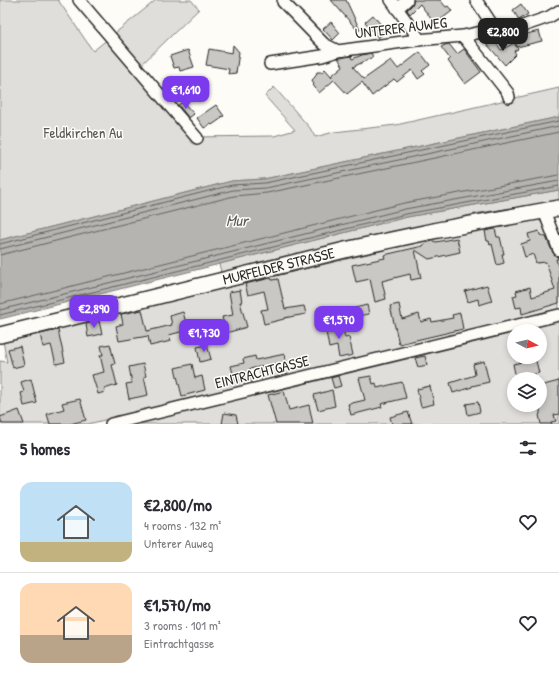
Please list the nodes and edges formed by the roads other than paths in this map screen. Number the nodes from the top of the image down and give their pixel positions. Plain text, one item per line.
1 (79, 0) edge
2 (407, 0) edge
3 (476, 0) edge
4 (283, 2) dead end
5 (394, 4) edge
6 (559, 11) edge
7 (495, 29) junction
8 (463, 36) junction
9 (420, 40) junction
10 (338, 51) junction
11 (270, 64) dead end
12 (509, 97) dead end
13 (197, 138) dead end
14 (552, 210) edge
15 (559, 250) edge
16 (559, 315) edge
17 (0, 334) edge
18 (111, 424) edge

1 - 13 street
2 - 5 street
3 - 7 street
4 - 10 street, UNTERER AUWEG
5 - 9 street
6 - 7 street, UNTERER AUWEG
7 - 8 street, UNTERER AUWEG
8 - 9 street, UNTERER AUWEG
8 - 12 street
9 - 10 street, UNTERER AUWEG
10 - 11 street, UNTERER AUWEG
14 - 15 street
14 - 17 street, MURFELDER STRASSE
16 - 18 street, EINTRACHTGASSE

